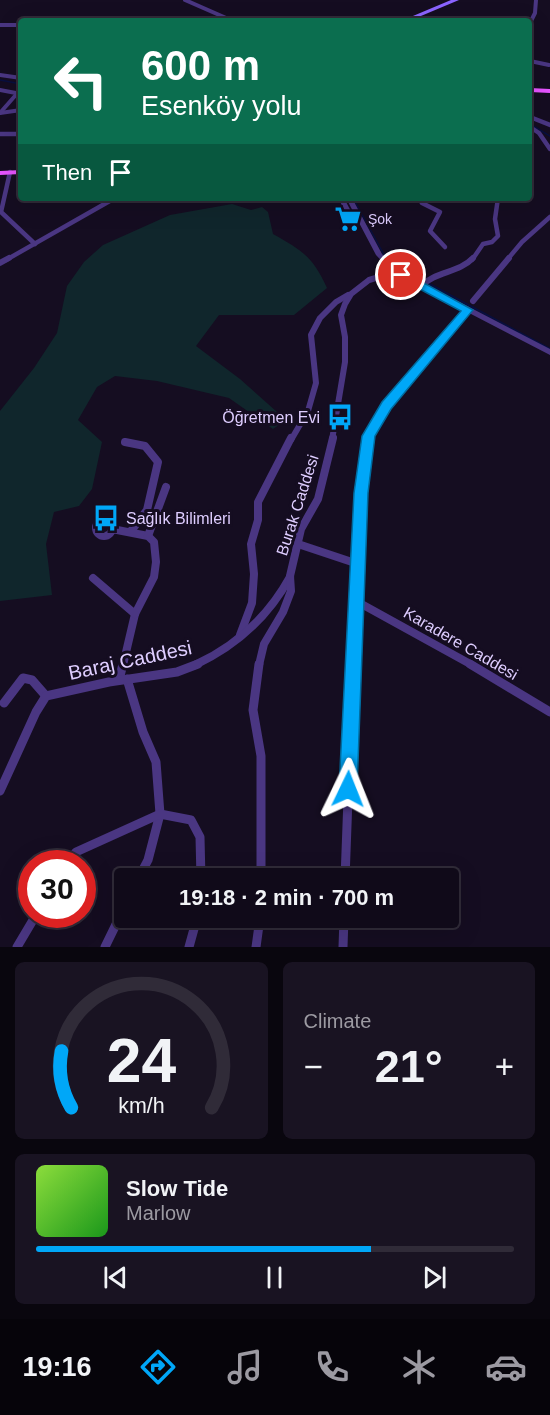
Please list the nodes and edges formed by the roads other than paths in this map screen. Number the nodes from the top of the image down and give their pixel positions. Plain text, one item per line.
1 (185, 0) edge
2 (456, 0) edge
3 (536, 0) edge
4 (226, 18) edge
5 (411, 18) edge
6 (532, 19) edge
7 (0, 24) edge
8 (18, 25) edge
9 (532, 61) edge
10 (549, 65) edge
11 (0, 75) edge
12 (18, 78) edge
13 (0, 88) edge
14 (532, 89) edge
15 (550, 90) edge
16 (18, 92) edge
17 (18, 94) edge
18 (0, 104) edge
19 (8, 104) junction
20 (18, 110) edge
21 (0, 113) edge
22 (532, 118) edge
23 (550, 125) edge
24 (532, 128) edge
25 (0, 134) edge
26 (18, 134) edge
27 (550, 149) edge
28 (18, 170) edge
29 (0, 171) edge
30 (18, 171) edge
31 (10, 172) junction
32 (110, 201) edge
33 (343, 201) edge
34 (351, 201) edge
35 (421, 201) edge
36 (498, 201) edge
37 (2, 215) edge
38 (550, 218) edge
39 (35, 244) junction
40 (445, 247) dead end
41 (0, 263) edge
42 (396, 272) junction
43 (424, 284) junction
44 (351, 294) junction
45 (473, 301) dead end
46 (468, 310) junction
47 (550, 351) edge
48 (125, 442) dead end
49 (166, 487) dead end
50 (112, 529) dead end
51 (131, 531) junction
52 (148, 536) junction
53 (298, 544) junction
54 (358, 564) junction
55 (290, 576) junction
56 (93, 578) dead end
57 (356, 601) junction
58 (135, 614) junction
59 (239, 637) junction
60 (123, 679) junction
61 (46, 696) junction
62 (4, 703) dead end
63 (550, 712) edge
64 (0, 792) edge
65 (160, 814) junction
66 (80, 850) edge
67 (144, 868) edge
68 (201, 868) edge
69 (261, 868) edge
70 (345, 868) edge
71 (28, 928) edge
72 (114, 928) edge
73 (194, 928) edge
74 (259, 928) edge
75 (344, 928) edge
76 (17, 947) edge
77 (105, 947) edge
78 (189, 947) edge
79 (256, 947) edge
80 (343, 947) edge

1 - 4 street
2 - 5 main road
3 - 6 street
7 - 8 street
9 - 10 street
11 - 12 street
13 - 16 street
14 - 15 main road
17 - 19 street
18 - 19 street
19 - 21 street
20 - 21 street
22 - 23 street
24 - 27 street
25 - 26 street
28 - 29 main road
29 - 31 main road
30 - 31 main road
31 - 37 street
32 - 39 street
33 - 42 street
34 - 42 street
35 - 40 street
36 - 43 street
37 - 39 street
38 - 45 street
39 - 41 street
42 - 43 street
42 - 44 street
43 - 46 street
44 - 53 street, Burak Caddesi
44 - 59 street
46 - 47 street
46 - 54 street
48 - 51 street
49 - 52 street
50 - 51 street
51 - 52 street
52 - 58 street
53 - 54 street
53 - 55 street, Burak Caddesi
54 - 57 street
55 - 59 street, Baraj Caddesi
55 - 69 street, Burak Caddesi
56 - 58 street
57 - 63 street, Karadere Caddesi
57 - 70 street
58 - 60 street
59 - 60 street, Baraj Caddesi
60 - 61 street, Baraj Caddesi
60 - 65 street
61 - 62 street
61 - 64 street
65 - 66 street
65 - 67 street
65 - 68 street
71 - 76 street
72 - 77 street
73 - 78 street
74 - 79 street
75 - 80 street

